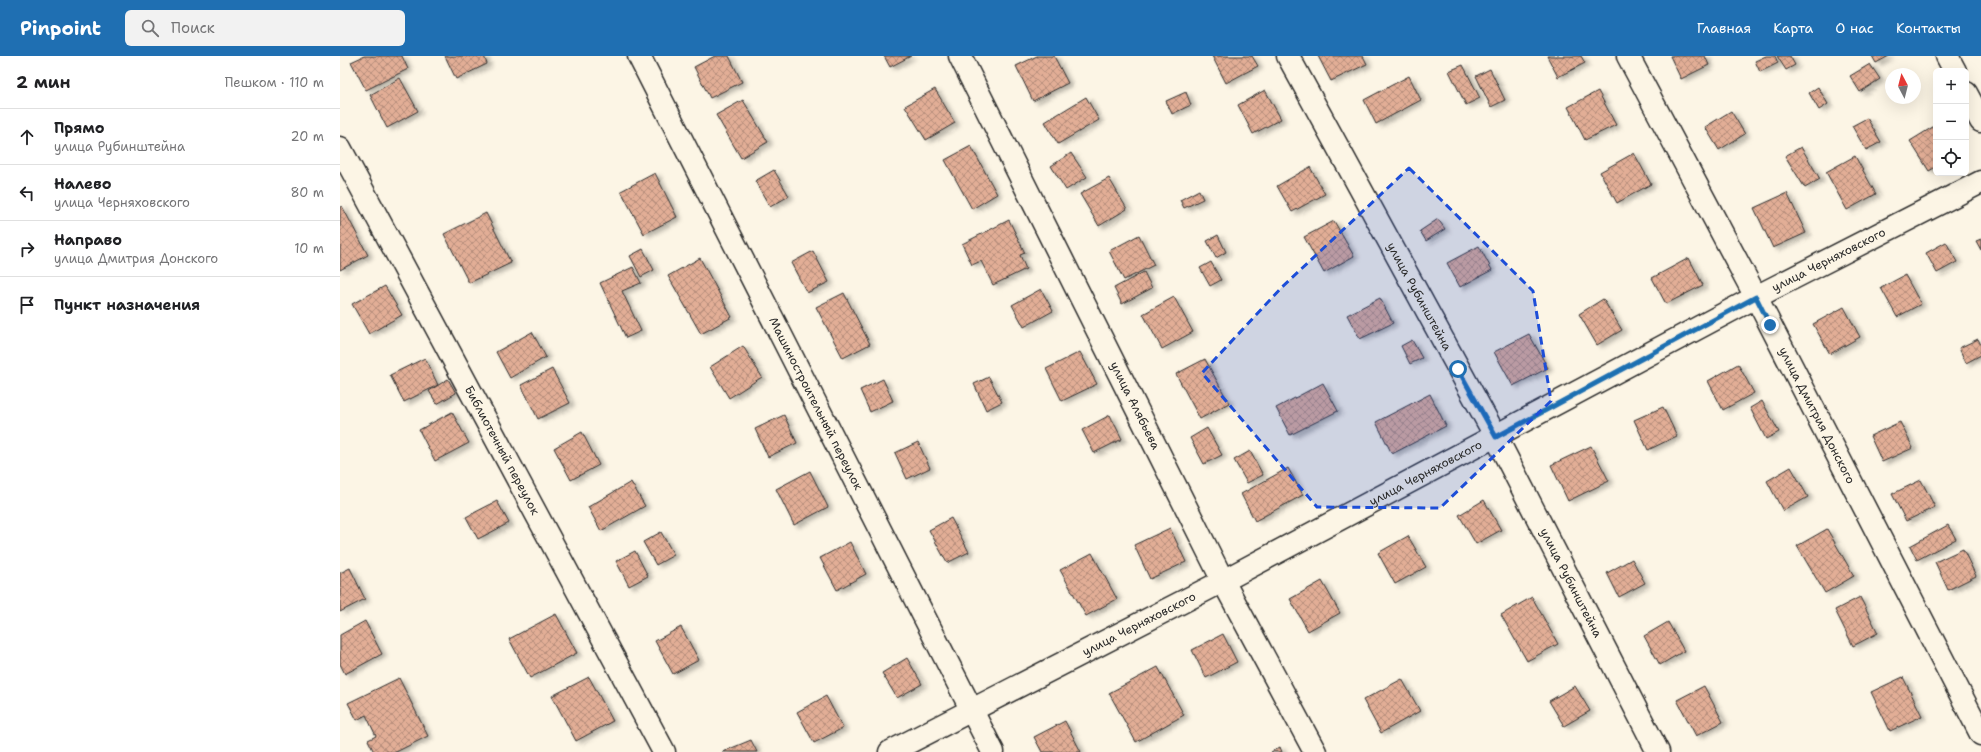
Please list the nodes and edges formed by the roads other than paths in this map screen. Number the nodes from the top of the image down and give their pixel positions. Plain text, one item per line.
1 (639, 56) edge
2 (960, 56) edge
3 (1288, 56) edge
4 (1628, 56) edge
5 (1947, 56) edge
6 (1953, 68) edge
7 (1969, 98) edge
8 (1981, 121) edge
9 (340, 148) edge
10 (1981, 182) edge
11 (1756, 297) junction
12 (1496, 437) junction
13 (1223, 581) junction
14 (970, 710) junction
15 (1981, 734) edge
16 (664, 752) edge
17 (890, 752) edge
18 (992, 752) edge
19 (1315, 752) edge
20 (1658, 752) edge

1 - 14 street, Машиностроительный переулок
2 - 13 street, улица Алябьева
3 - 12 street, улица Рубинштейна
4 - 11 street, улица Дмитрия Донского
5 - 6 street
7 - 8 street
9 - 16 street, Библиотечный переулок
10 - 11 street, улица Черняховского
11 - 12 street, улица Черняховского
11 - 15 street, улица Дмитрия Донского
12 - 13 street, улица Черняховского
12 - 20 street, улица Рубинштейна
13 - 14 street, улица Черняховского
13 - 19 street, улица Алябьева
14 - 17 street, улица Черняховского
14 - 18 street, Машиностроительный переулок

